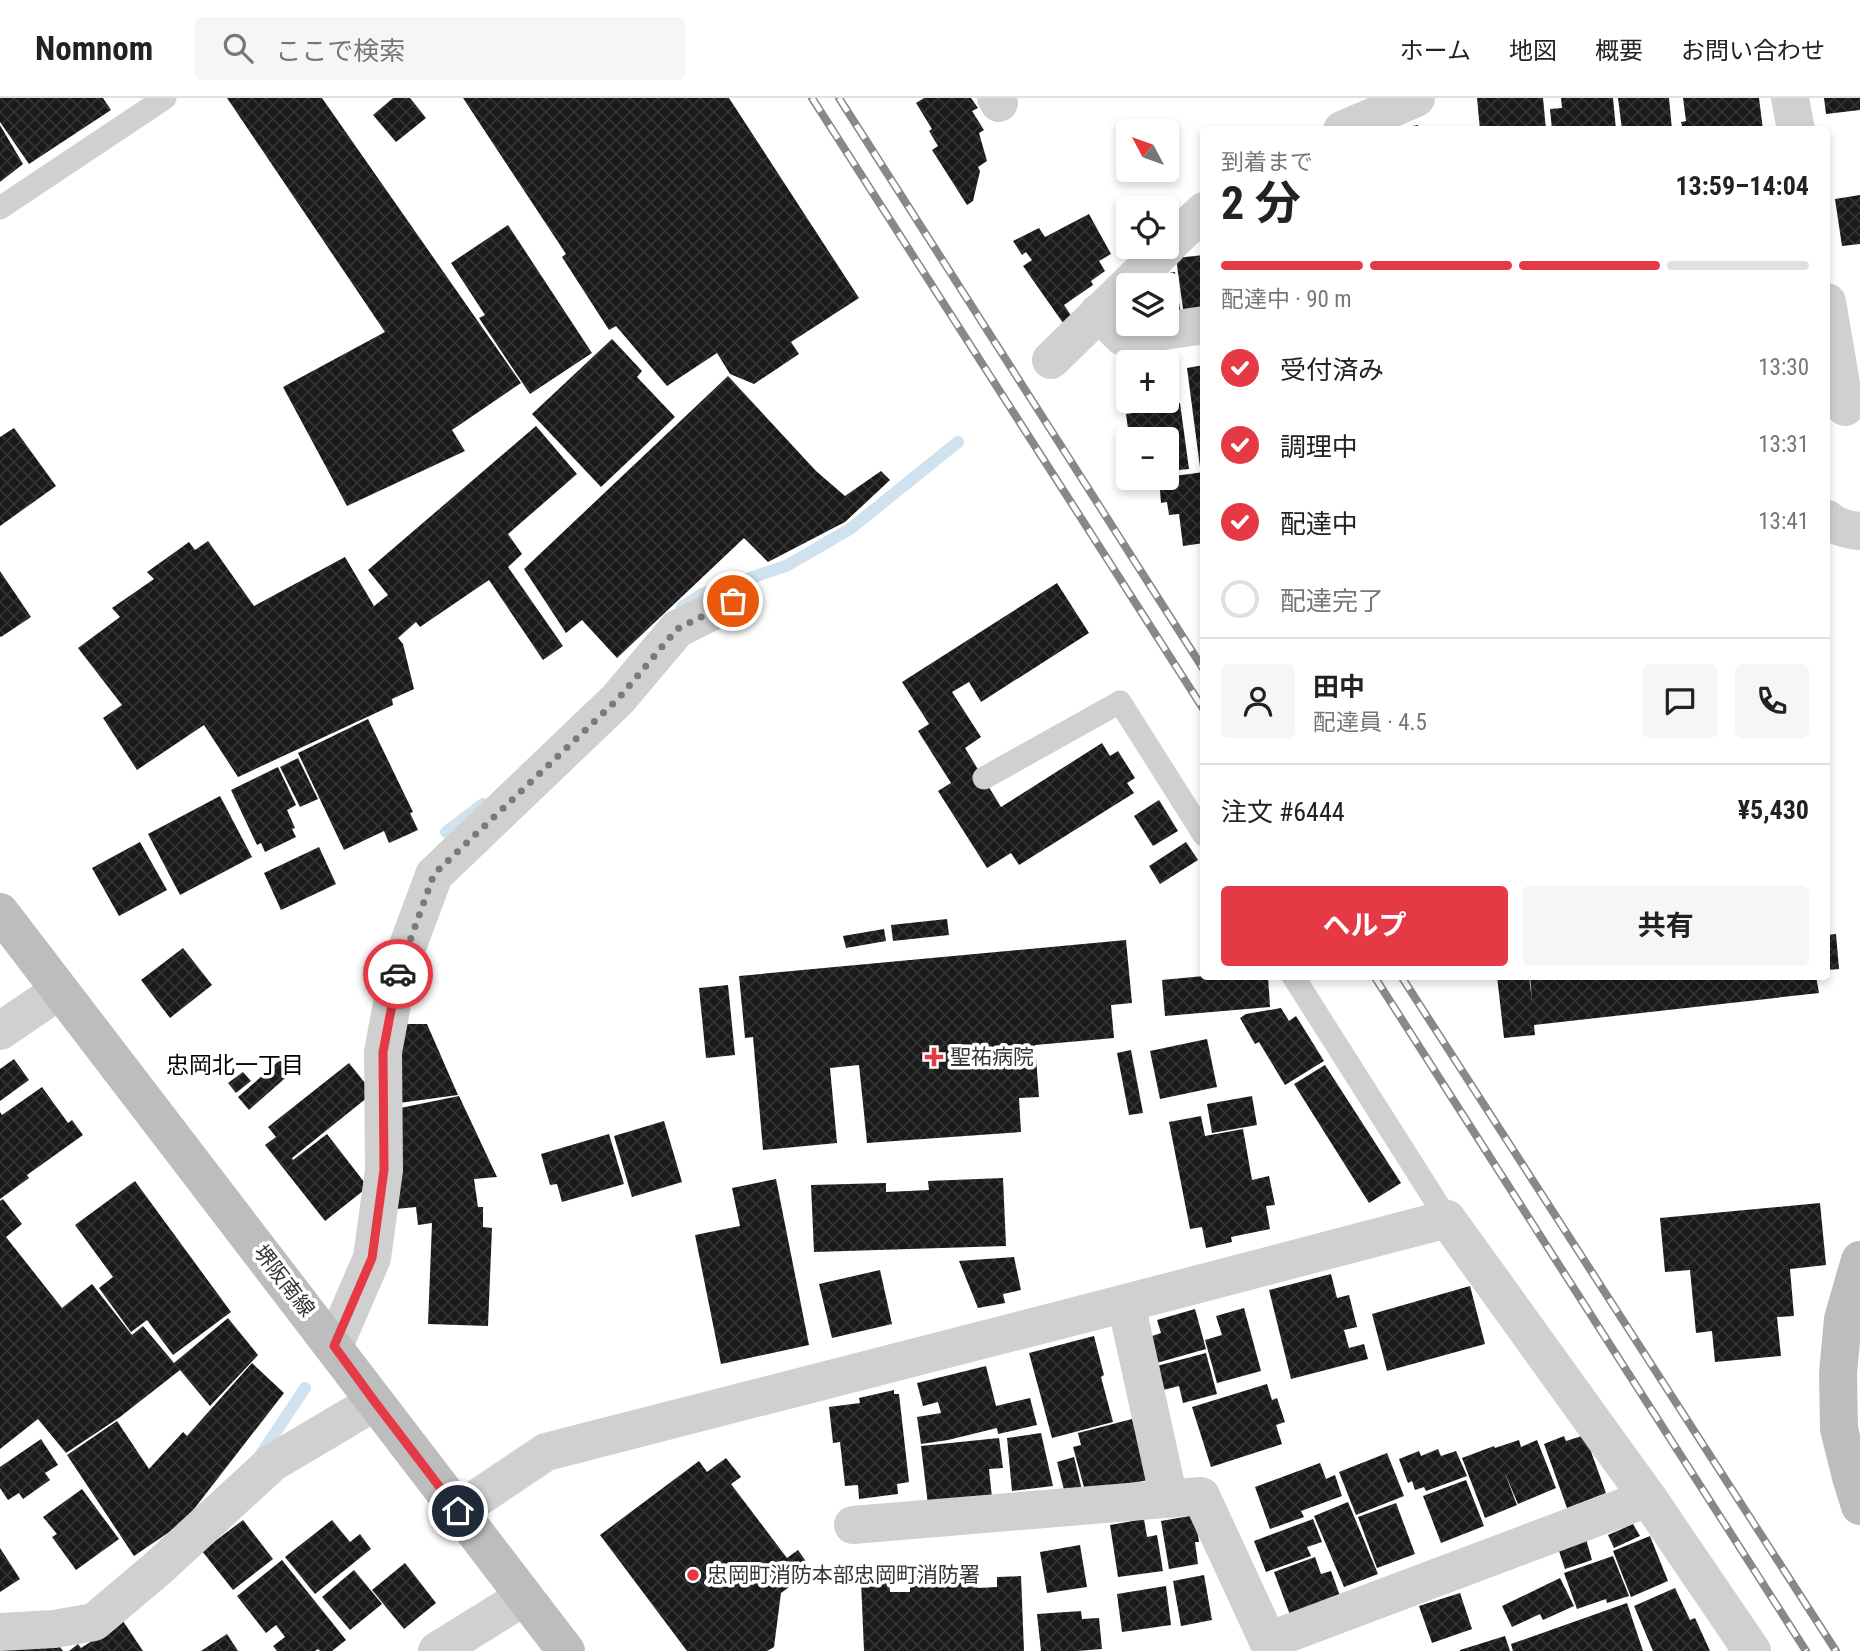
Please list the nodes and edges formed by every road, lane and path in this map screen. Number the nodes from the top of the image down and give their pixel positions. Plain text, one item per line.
1 (164, 98) edge
2 (1416, 98) edge
3 (1790, 98) edge
4 (1351, 126) edge
5 (1795, 126) edge
6 (0, 208) edge
7 (1200, 215) edge
8 (1179, 235) edge
9 (1154, 259) edge
10 (1098, 313) junction
11 (1830, 321) edge
12 (1200, 327) edge
13 (1051, 360) dead end
14 (1844, 412) edge
15 (1830, 521) edge
16 (1860, 531) edge
17 (733, 601) dead end
18 (984, 778) dead end
19 (1200, 829) edge
20 (0, 912) edge
21 (1296, 980) edge
22 (60, 991) junction
23 (0, 1031) edge
24 (1447, 1219) junction
25 (1860, 1260) edge
26 (1126, 1303) junction
27 (334, 1346) junction
28 (375, 1402) junction
29 (1648, 1498) junction
30 (1169, 1499) junction
31 (1860, 1506) edge
32 (458, 1511) junction
33 (853, 1525) dead end
34 (524, 1597) junction
35 (0, 1632) edge
36 (437, 1651) edge
37 (566, 1651) edge
38 (1752, 1651) edge

1 - 6 lane
2 - 4 street
3 - 5 street
7 - 8 street
9 - 10 street
10 - 12 street
10 - 13 street
11 - 14 street
15 - 16 street
17 - 27 street
18 - 19 lane
20 - 22 main road, 堺阪南線
21 - 24 lane
22 - 23 street
22 - 27 main road, 堺阪南線
24 - 26 street
24 - 29 street
25 - 31 main road
26 - 30 street
26 - 32 street
27 - 28 main road, 堺阪南線
28 - 32 main road, 堺阪南線
28 - 35 street
29 - 30 street
29 - 38 street
30 - 33 street
32 - 34 main road, 堺阪南線
34 - 36 street
34 - 37 main road, 堺阪南線

